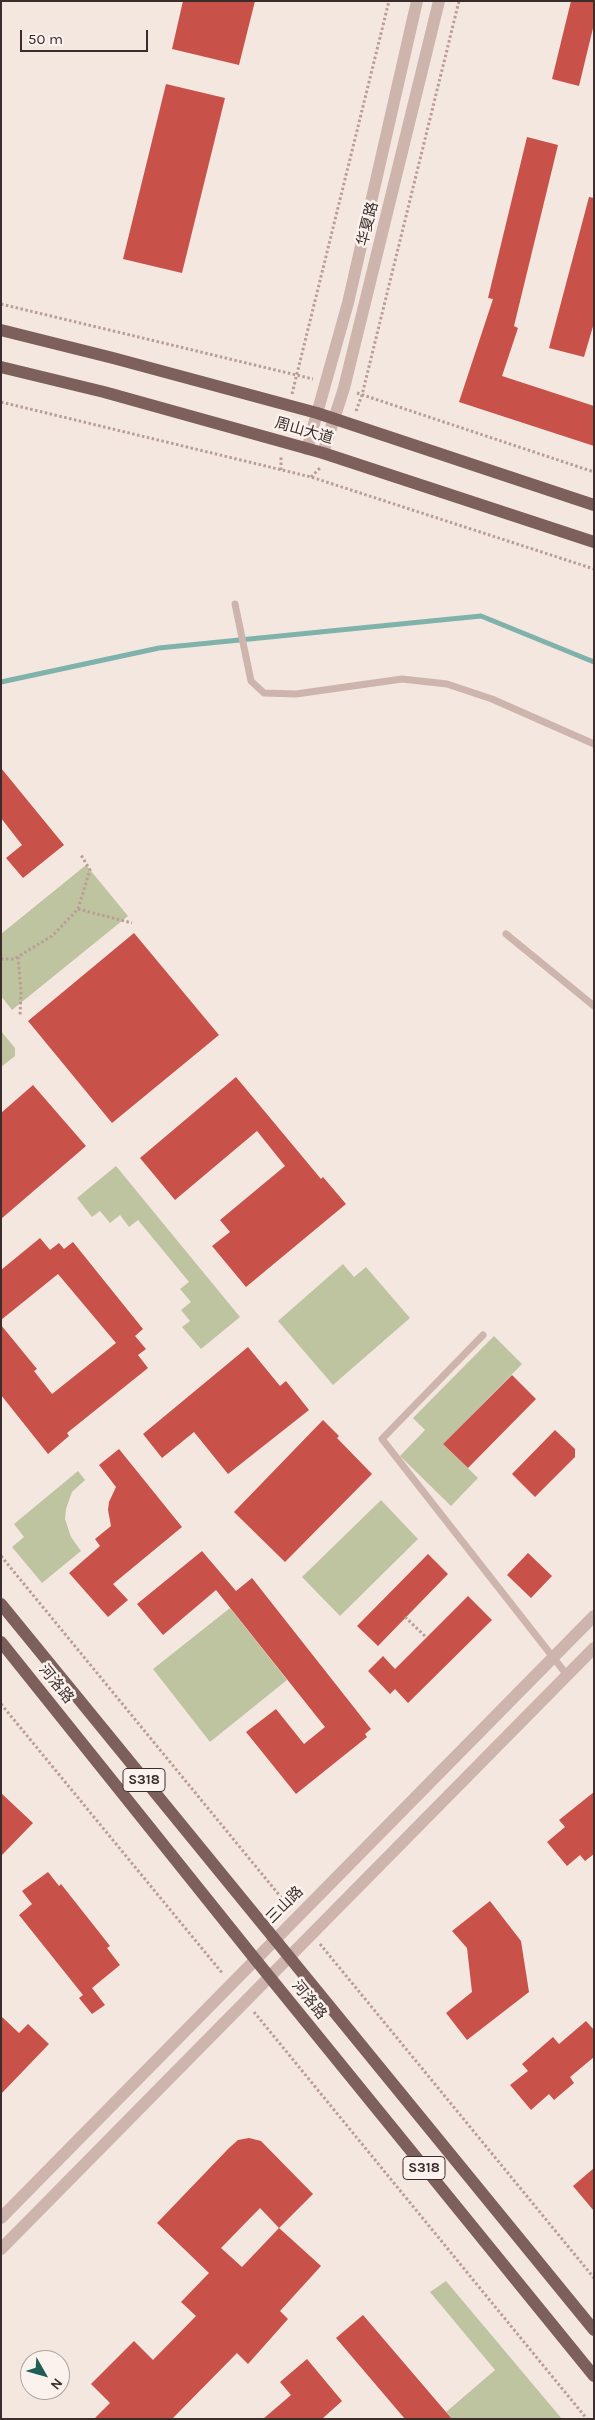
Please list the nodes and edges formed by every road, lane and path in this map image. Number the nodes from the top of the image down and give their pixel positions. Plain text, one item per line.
1 (389, 1) edge
2 (417, 1) edge
3 (439, 1) edge
4 (459, 1) edge
5 (1, 304) edge
6 (1, 330) edge
7 (1, 367) edge
8 (297, 375) junction
9 (326, 382) junction
10 (344, 388) junction
11 (362, 395) junction
12 (1, 402) edge
13 (288, 406) junction
14 (318, 413) junction
15 (334, 419) junction
16 (351, 424) junction
17 (281, 440) junction
18 (307, 449) junction
19 (328, 454) junction
20 (281, 470) junction
21 (594, 472) edge
22 (311, 477) junction
23 (594, 505) edge
24 (594, 542) edge
25 (594, 569) edge
26 (235, 604) dead end
27 (594, 744) edge
28 (81, 855) dead end
29 (78, 909) junction
30 (132, 923) dead end
31 (506, 934) dead end
32 (18, 957) junction
33 (1, 959) edge
34 (594, 1006) edge
35 (20, 1015) dead end
36 (483, 1335) dead end
37 (1, 1604) edge
38 (594, 1616) edge
39 (406, 1617) dead end
40 (426, 1638) dead end
41 (1, 1642) edge
42 (594, 1648) edge
43 (553, 1657) junction
44 (566, 1675) junction
45 (1, 1704) edge
46 (274, 1938) junction
47 (288, 1956) junction
48 (255, 1959) junction
49 (269, 1976) junction
50 (231, 1983) junction
51 (245, 2001) junction
52 (1, 2218) edge
53 (1, 2249) edge
54 (594, 2330) edge
55 (594, 2376) edge
56 (587, 2419) edge

1 - 8 path
2 - 9 street, 华夏路
3 - 10 street, 华夏路
4 - 11 path
5 - 8 path
6 - 13 main road, 周山大道
7 - 17 main road, 周山大道
8 - 9 path
8 - 13 path
9 - 14 street, 华夏路
10 - 11 path
10 - 15 street, 华夏路
11 - 16 path
11 - 21 path
12 - 20 path
13 - 14 main road, 周山大道
14 - 15 main road, 周山大道
14 - 18 street, 华夏路
15 - 16 main road, 周山大道
15 - 19 street, 华夏路
16 - 23 main road, 周山大道
17 - 18 main road, 周山大道
17 - 20 path
18 - 19 main road, 周山大道
19 - 22 path
19 - 24 main road, 周山大道
20 - 22 path
22 - 25 path
26 - 27 lane
28 - 29 path
29 - 30 path
29 - 32 path
31 - 34 lane
32 - 33 path
32 - 35 path
36 - 43 lane
37 - 46 main road, 河洛路 / S318
38 - 43 street, 三山路
39 - 40 path
41 - 48 main road, 河洛路 / S318
42 - 44 street
43 - 44 lane
43 - 46 street, 三山路
44 - 47 street
45 - 50 path
46 - 47 main road, 河洛路 / S318
46 - 48 street, 三山路
47 - 49 street
47 - 54 main road, 河洛路 / S318
48 - 49 main road, 河洛路 / S318
48 - 50 street, 三山路
49 - 51 street
49 - 55 main road, 河洛路 / S318
50 - 52 street, 三山路
51 - 53 street
51 - 56 path

